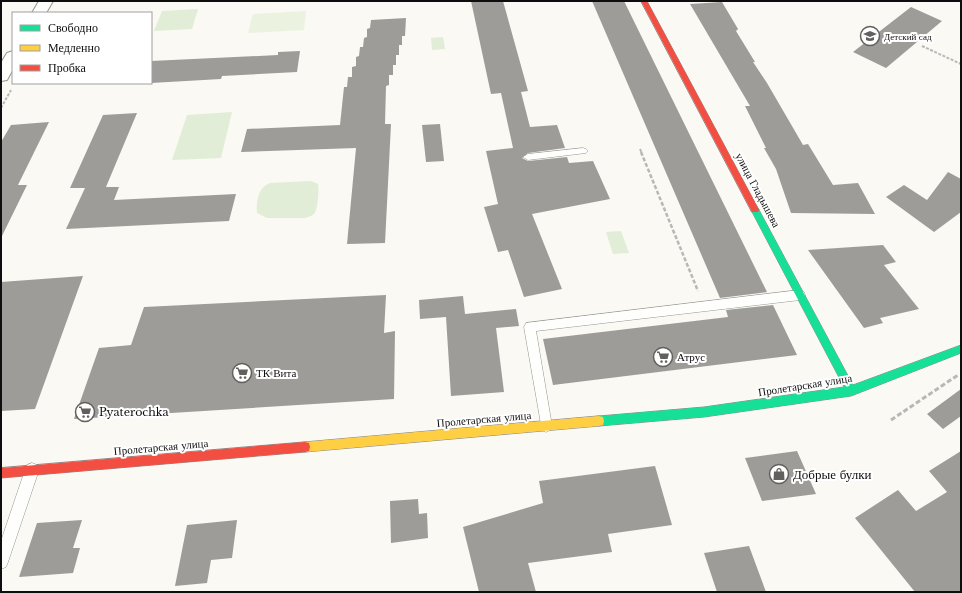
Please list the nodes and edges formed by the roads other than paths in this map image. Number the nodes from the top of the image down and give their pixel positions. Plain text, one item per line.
1 (46, 1) edge
2 (644, 1) edge
3 (40, 12) edge
4 (12, 58) edge
5 (1, 76) edge
6 (583, 151) dead end
7 (528, 157) dead end
8 (800, 295) junction
9 (961, 348) edge
10 (851, 391) junction
11 (546, 426) junction
12 (32, 470) junction
13 (1, 473) edge
14 (1, 562) edge

1 - 3 street
2 - 8 main road, улица Гладышева
4 - 5 street
6 - 7 lane
8 - 10 main road, улица Гладышева
8 - 11 lane
9 - 10 main road, Пролетарская улица
10 - 11 main road, Пролетарская улица
11 - 12 main road, Пролетарская улица
12 - 13 main road, Пролетарская улица
12 - 14 lane

